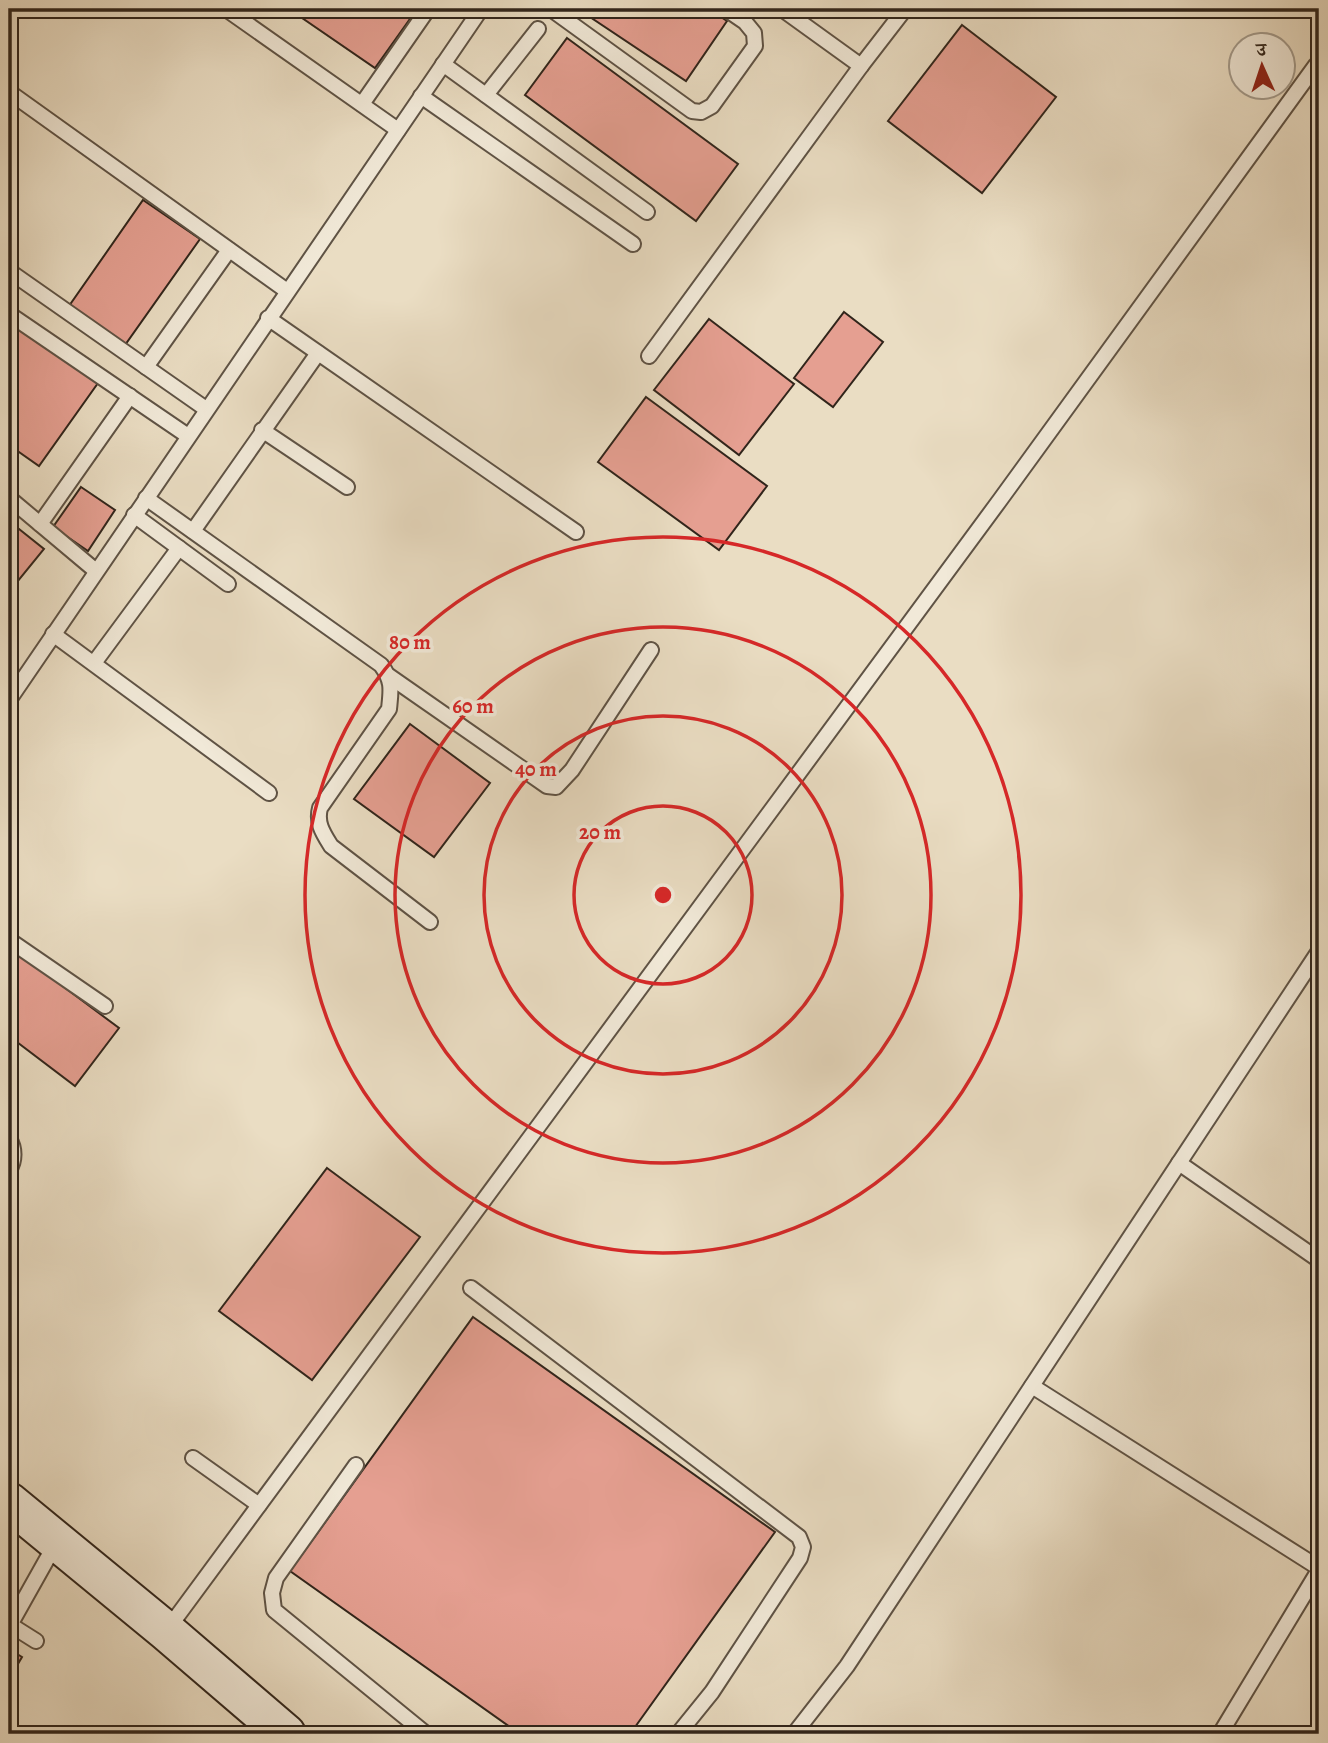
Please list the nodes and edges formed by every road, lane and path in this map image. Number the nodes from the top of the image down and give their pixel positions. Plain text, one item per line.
1 (226, 9) edge
2 (428, 9) edge
3 (481, 9) edge
4 (551, 9) edge
5 (726, 9) edge
6 (782, 9) edge
7 (905, 9) edge
8 (538, 29) dead end
9 (443, 64) junction
10 (1316, 65) dead end
11 (861, 66) junction
12 (9, 92) edge
13 (486, 95) junction
14 (421, 96) junction
15 (362, 104) junction
16 (398, 130) junction
17 (647, 212) dead end
18 (633, 244) dead end
19 (229, 250) junction
20 (9, 271) edge
21 (287, 291) junction
22 (9, 314) edge
23 (268, 318) junction
24 (318, 353) junction
25 (649, 356) dead end
26 (146, 367) junction
27 (130, 396) junction
28 (206, 409) junction
29 (262, 430) junction
30 (188, 436) junction
31 (347, 487) dead end
32 (9, 498) edge
33 (146, 498) junction
34 (134, 515) junction
35 (40, 524) junction
36 (193, 531) junction
37 (576, 532) dead end
38 (179, 548) junction
39 (96, 571) junction
40 (228, 584) dead end
41 (53, 634) junction
42 (651, 650) dead end
43 (94, 663) junction
44 (389, 676) junction
45 (9, 700) edge
46 (269, 793) dead end
47 (430, 922) dead end
48 (9, 940) edge
49 (1319, 951) edge
50 (105, 1006) dead end
51 (9, 1139) edge
52 (1179, 1163) junction
53 (9, 1170) edge
54 (1319, 1260) edge
55 (471, 1288) dead end
56 (1032, 1386) junction
57 (193, 1458) dead end
58 (356, 1465) dead end
59 (9, 1502) edge
60 (259, 1505) junction
61 (57, 1541) junction
62 (1319, 1569) edge
63 (9, 1624) edge
64 (166, 1631) junction
65 (36, 1641) dead end
66 (286, 1734) edge
67 (426, 1734) edge
68 (678, 1734) edge
69 (794, 1734) edge
70 (1220, 1734) edge

1 - 15 lane
2 - 15 lane
3 - 9 lane
4 - 5 lane
6 - 11 lane
7 - 11 lane
8 - 13 lane
9 - 13 lane
9 - 14 lane
10 - 60 lane
11 - 25 lane
12 - 19 lane
13 - 17 lane
14 - 16 lane
14 - 18 lane
15 - 16 lane
16 - 21 lane
19 - 21 lane
19 - 26 lane
20 - 26 lane
21 - 23 lane
22 - 27 lane
23 - 24 lane
23 - 28 lane
24 - 29 lane
24 - 37 lane
26 - 28 lane
27 - 30 lane
27 - 35 lane
28 - 30 lane
29 - 31 lane
29 - 36 lane
30 - 33 lane
32 - 35 lane
33 - 34 lane
33 - 36 lane
34 - 38 lane
34 - 39 lane
35 - 39 lane
36 - 44 lane
38 - 40 lane
38 - 43 lane
39 - 41 lane
41 - 43 lane
41 - 45 lane
42 - 44 lane
43 - 46 lane
44 - 47 lane
48 - 50 lane
49 - 52 lane
51 - 53 lane
52 - 54 lane
52 - 56 lane
55 - 68 lane
56 - 62 lane
56 - 69 lane
57 - 60 lane
58 - 67 lane
59 - 61 street
60 - 64 lane
61 - 63 lane
61 - 64 street
62 - 70 lane
63 - 65 lane
64 - 66 street

